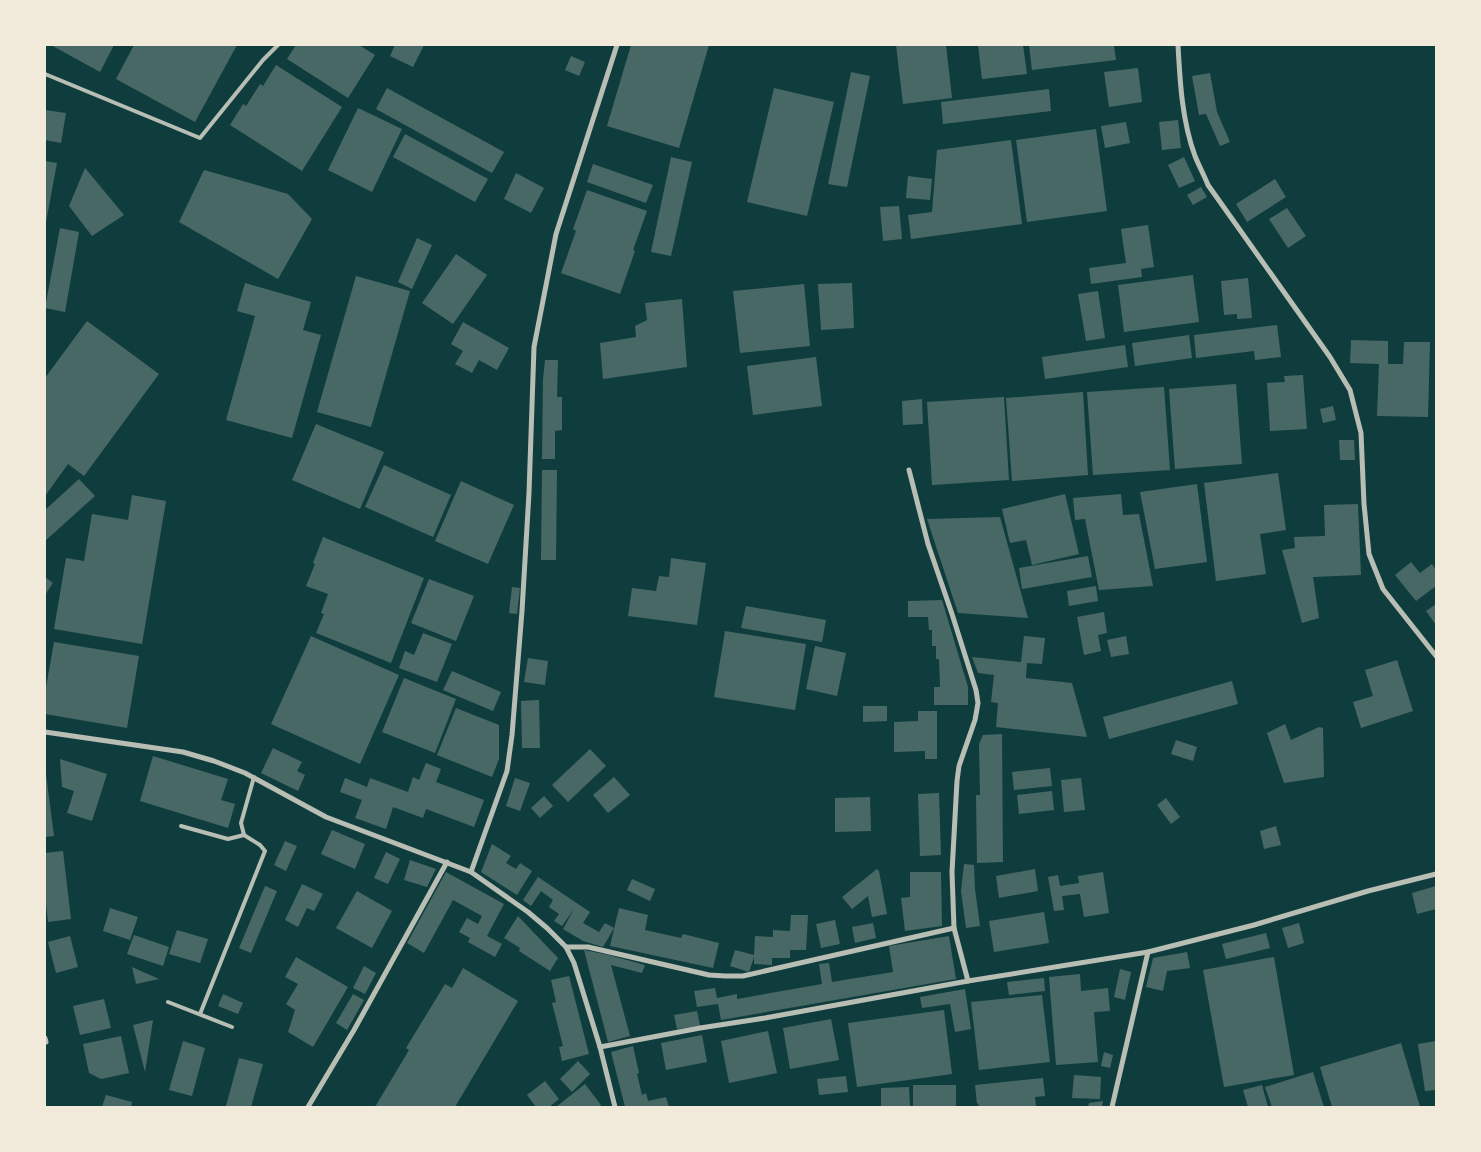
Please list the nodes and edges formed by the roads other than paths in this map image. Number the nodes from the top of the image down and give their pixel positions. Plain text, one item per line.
1 (278, 45) edge
2 (616, 45) edge
3 (1178, 45) edge
4 (45, 74) edge
5 (908, 470) dead end
6 (1436, 656) edge
7 (45, 732) edge
8 (254, 778) junction
9 (181, 826) dead end
10 (244, 835) junction
11 (447, 862) junction
12 (471, 872) junction
13 (1436, 874) edge
14 (954, 928) junction
15 (566, 948) junction
16 (1148, 952) junction
17 (968, 981) junction
18 (168, 1002) dead end
19 (200, 1014) junction
20 (232, 1027) dead end
21 (600, 1047) junction
22 (308, 1107) edge
23 (615, 1107) edge
24 (1112, 1107) edge

1 - 4 lane
2 - 12 street
3 - 6 street
5 - 14 street
7 - 8 street
8 - 10 lane
8 - 11 street
9 - 10 lane
10 - 19 lane
11 - 12 street
11 - 22 street
12 - 15 street
13 - 16 street
14 - 15 street
14 - 17 street
15 - 21 street
16 - 17 street
16 - 24 street
17 - 21 street
18 - 19 lane
19 - 20 lane
21 - 23 street

